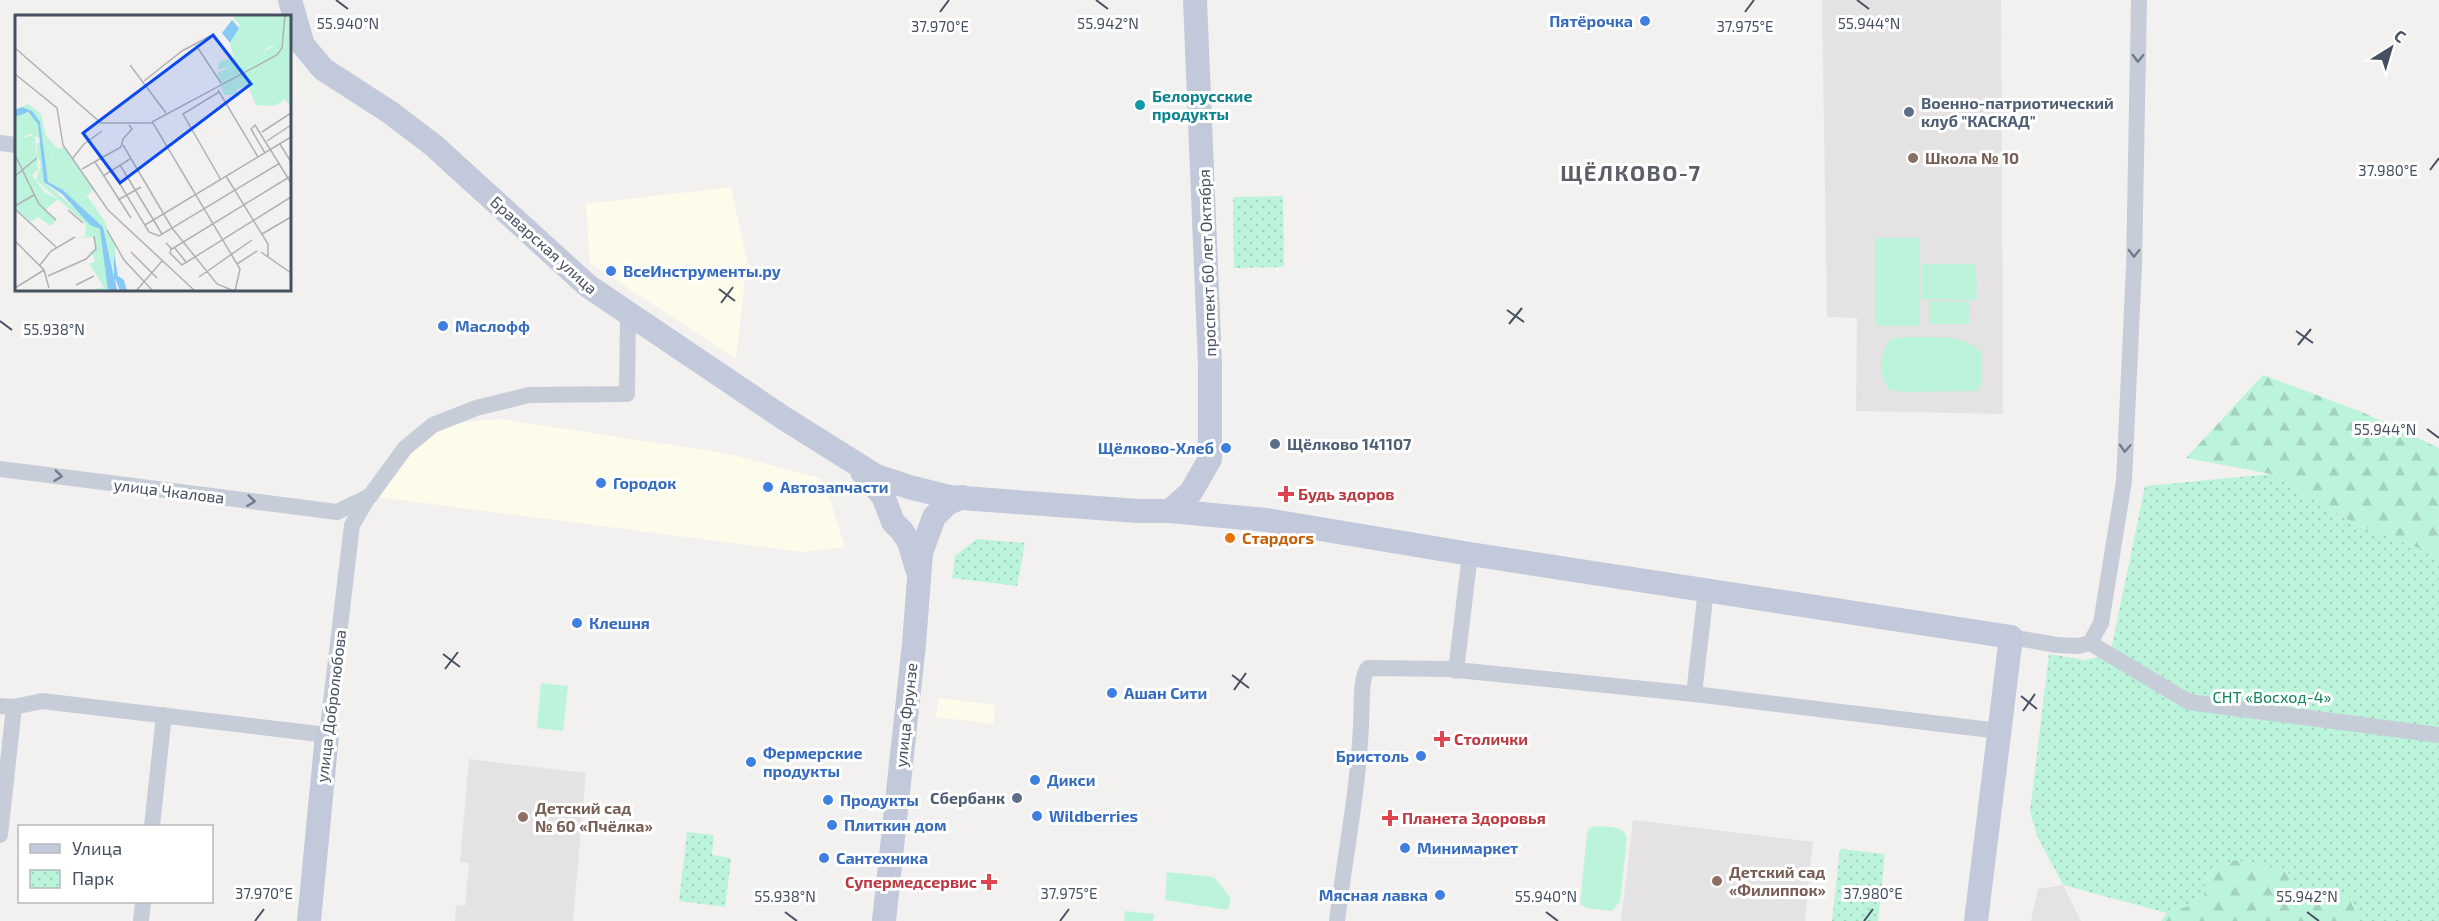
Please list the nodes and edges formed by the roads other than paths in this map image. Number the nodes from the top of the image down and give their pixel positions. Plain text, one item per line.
1 (290, 0) edge
2 (1195, 0) edge
3 (2139, 0) edge
4 (0, 143) edge
5 (15, 145) edge
6 (628, 315) junction
7 (839, 453) junction
8 (0, 469) edge
9 (916, 488) junction
10 (370, 496) junction
11 (963, 497) junction
12 (889, 510) junction
13 (1170, 511) junction
14 (933, 520) junction
15 (902, 531) junction
16 (1470, 554) junction
17 (919, 580) junction
18 (1706, 590) junction
19 (2011, 637) junction
20 (2090, 643) junction
21 (1456, 671) junction
22 (1694, 694) junction
23 (7, 706) edge
24 (164, 715) junction
25 (2000, 731) junction
26 (327, 735) junction
27 (2439, 735) edge
28 (152, 825) edge
29 (0, 835) edge
30 (143, 903) edge
31 (141, 921) edge
32 (309, 921) edge
33 (884, 921) edge
34 (1337, 921) edge
35 (1976, 921) edge

1 - 6 street, Браварская улица
2 - 13 street, проспект 60 лет Октября
3 -> 20 street
4 - 5 street
6 - 7 street, Браварская улица
6 - 10 street, улица Добролюбова
7 - 9 street
7 - 12 street
8 -> 10 street, улица Чкалова
9 - 11 street
9 - 12 street
9 - 14 street
10 - 26 street, улица Добролюбова
11 - 13 street
11 - 14 street
12 - 15 street
13 - 16 street
14 - 15 street
14 - 17 street
15 - 17 street
16 - 18 street
16 - 21 street
17 - 33 street, улица Фрунзе
18 - 19 street
18 - 22 street
19 - 20 street
19 - 25 street
20 - 27 street
21 - 22 street
21 - 34 street
22 - 25 street
23 - 24 street
23 - 29 street
24 - 26 street
24 - 28 street
25 - 35 street
26 - 32 street, улица Добролюбова
30 - 31 street

